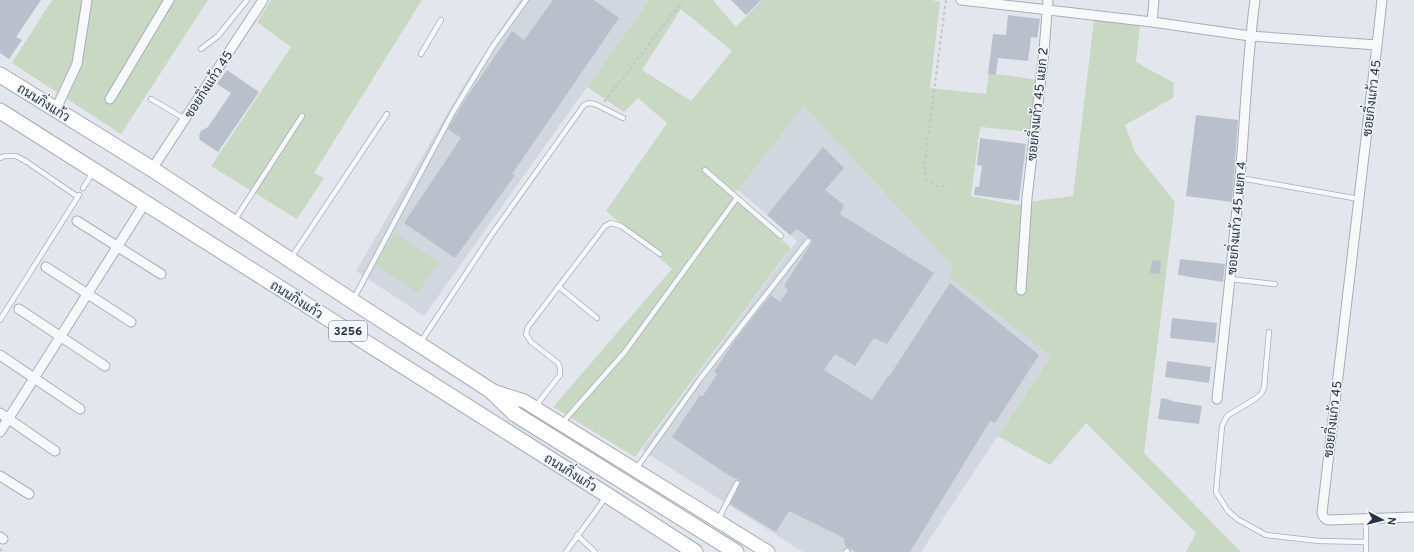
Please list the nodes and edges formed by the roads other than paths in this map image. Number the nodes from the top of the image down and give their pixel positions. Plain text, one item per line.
1 (87, 0) edge
2 (169, 0) edge
3 (246, 0) edge
4 (263, 0) edge
5 (526, 0) edge
6 (962, 0) edge
7 (1048, 0) edge
8 (1154, 0) edge
9 (1255, 0) edge
10 (1382, 0) edge
11 (1047, 11) junction
12 (441, 20) dead end
13 (1152, 22) junction
14 (1250, 36) junction
15 (1377, 45) junction
16 (201, 49) dead end
17 (421, 54) dead end
18 (0, 74) edge
19 (110, 99) dead end
20 (151, 99) dead end
21 (56, 109) junction
22 (0, 111) edge
23 (387, 114) dead end
24 (302, 116) dead end
25 (624, 118) dead end
26 (185, 119) junction
27 (0, 158) edge
28 (152, 169) junction
29 (705, 170) dead end
30 (94, 171) junction
31 (1240, 178) junction
32 (83, 188) dead end
33 (736, 198) junction
34 (1359, 199) junction
35 (145, 203) junction
36 (77, 222) dead end
37 (233, 223) junction
38 (781, 236) dead end
39 (808, 241) dead end
40 (118, 247) junction
41 (660, 254) dead end
42 (290, 260) junction
43 (46, 267) dead end
44 (161, 274) dead end
45 (1230, 279) junction
46 (1276, 284) dead end
47 (559, 287) junction
48 (1021, 290) dead end
49 (87, 295) junction
50 (352, 301) junction
51 (19, 309) dead end
52 (597, 318) dead end
53 (0, 320) edge
54 (131, 322) dead end
55 (1269, 332) dead end
56 (61, 336) junction
57 (419, 344) junction
58 (0, 355) edge
59 (105, 366) dead end
60 (34, 378) junction
61 (490, 390) junction
62 (1217, 399) dead end
63 (534, 408) junction
64 (80, 409) dead end
65 (0, 413) edge
66 (9, 419) junction
67 (561, 424) junction
68 (0, 432) edge
69 (56, 451) dead end
70 (636, 470) junction
71 (0, 476) edge
72 (737, 483) dead end
73 (30, 494) dead end
74 (607, 495) junction
75 (1414, 517) edge
76 (1366, 519) junction
77 (717, 521) junction
78 (577, 535) junction
79 (1366, 542) junction
80 (566, 552) edge
81 (595, 552) edge
82 (695, 552) edge
83 (736, 552) edge
84 (768, 552) edge
85 (1366, 552) edge

1 - 21 street
2 - 19 street
3 - 16 lane
4 - 26 street, ซอยกิ่งแก้ว 45
5 - 50 lane
6 - 11 street, ซอยกิ่งแก้ว 45
7 - 11 street, ซอยกิ่งแก้ว 45 แยก 2
8 - 13 street
9 - 14 street, ซอยกิ่งแก้ว 45 แยก 4
10 - 15 street
11 - 13 street, ซอยกิ่งแก้ว 45
11 - 48 street, ซอยกิ่งแก้ว 45 แยก 2
12 - 17 lane
13 - 14 street, ซอยกิ่งแก้ว 45
14 - 15 street, ซอยกิ่งแก้ว 45
14 - 31 street, ซอยกิ่งแก้ว 45 แยก 4
15 - 34 street, ซอยกิ่งแก้ว 45
18 - 21 main road, ถนนกิ่งแก้ว / 3256
20 - 26 lane
21 - 28 main road, ถนนกิ่งแก้ว / 3256
22 - 30 main road, ถนนกิ่งแก้ว / 3256
23 - 42 lane
24 - 37 lane
25 - 57 lane
26 - 28 street, ซอยกิ่งแก้ว 45
27 - 53 lane
28 - 37 main road, ถนนกิ่งแก้ว / 3256
29 - 33 lane
30 - 32 lane
30 - 35 main road, ถนนกิ่งแก้ว / 3256
31 - 34 lane
31 - 45 street, ซอยกิ่งแก้ว 45 แยก 4
33 - 38 lane
33 - 67 lane
34 - 76 street, ซอยกิ่งแก้ว 45
35 - 40 street
35 - 74 main road, ถนนกิ่งแก้ว / 3256
36 - 40 street
37 - 42 main road, ถนนกิ่งแก้ว / 3256
39 - 70 lane
40 - 44 street
40 - 49 street
41 - 47 lane
42 - 50 main road, ถนนกิ่งแก้ว / 3256
43 - 49 street
45 - 46 lane
45 - 62 street, ซอยกิ่งแก้ว 45 แยก 4
47 - 52 lane
47 - 63 lane
49 - 54 street
49 - 56 street
50 - 57 main road, ถนนกิ่งแก้ว / 3256
51 - 56 street
55 - 79 lane
56 - 59 street
56 - 60 street
57 - 61 main road, ถนนกิ่งแก้ว / 3256
58 - 60 street
60 - 64 street
60 - 66 street
61 - 63 main road, ถนนกิ่งแก้ว / 3256
61 - 83 main road, ถนนกิ่งแก้ว / 3256
63 - 67 main road, ถนนกิ่งแก้ว / 3256
65 - 66 street
66 - 68 street
66 - 69 street
67 - 70 main road, ถนนกิ่งแก้ว / 3256
70 - 77 main road, ถนนกิ่งแก้ว / 3256
71 - 73 street
72 - 77 lane
74 - 78 lane
74 - 82 main road, ถนนกิ่งแก้ว / 3256
75 - 76 street
76 - 79 lane
77 - 84 main road, ถนนกิ่งแก้ว / 3256
78 - 80 lane
78 - 81 lane
79 - 85 lane

